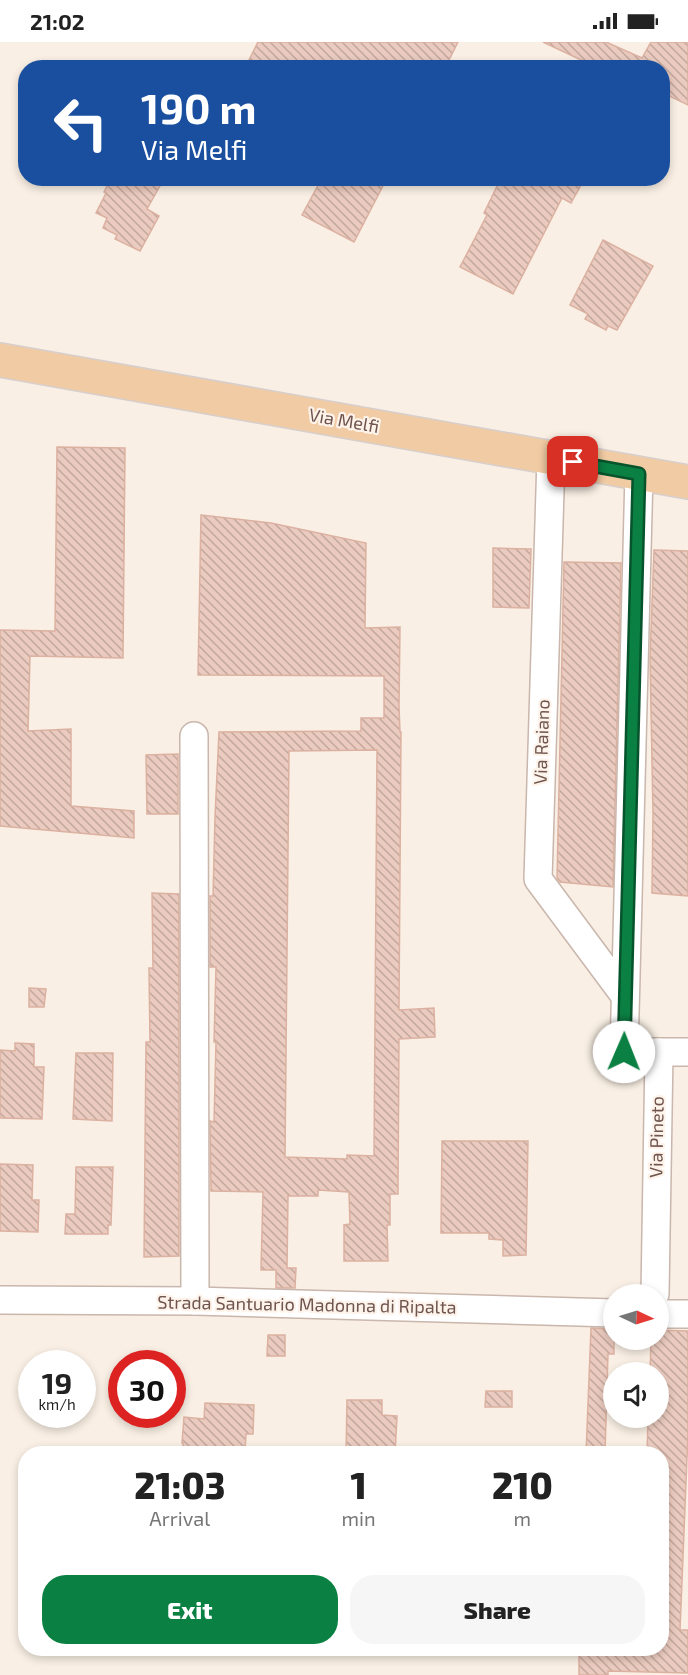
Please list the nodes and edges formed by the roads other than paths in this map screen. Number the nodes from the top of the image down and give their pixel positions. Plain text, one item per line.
1 (0, 360) edge
2 (551, 458) junction
3 (639, 474) junction
4 (688, 483) edge
5 (194, 736) dead end
6 (625, 996) junction
7 (659, 1052) junction
8 (688, 1052) edge
9 (655, 1284) edge
10 (0, 1300) edge
11 (195, 1302) junction
12 (603, 1313) edge
13 (669, 1314) edge
14 (688, 1314) edge

1 - 2 main road, Via Melfi
2 - 3 main road, Via Melfi
2 - 6 street, Via Raiano
3 - 4 main road, Via Melfi
3 - 6 street
5 - 11 street
6 - 7 street
7 - 8 street
7 - 9 street, Via Pineto
10 - 11 street, Strada Santuario Madonna di Ripalta
11 - 12 street, Strada Santuario Madonna di Ripalta
13 - 14 street

